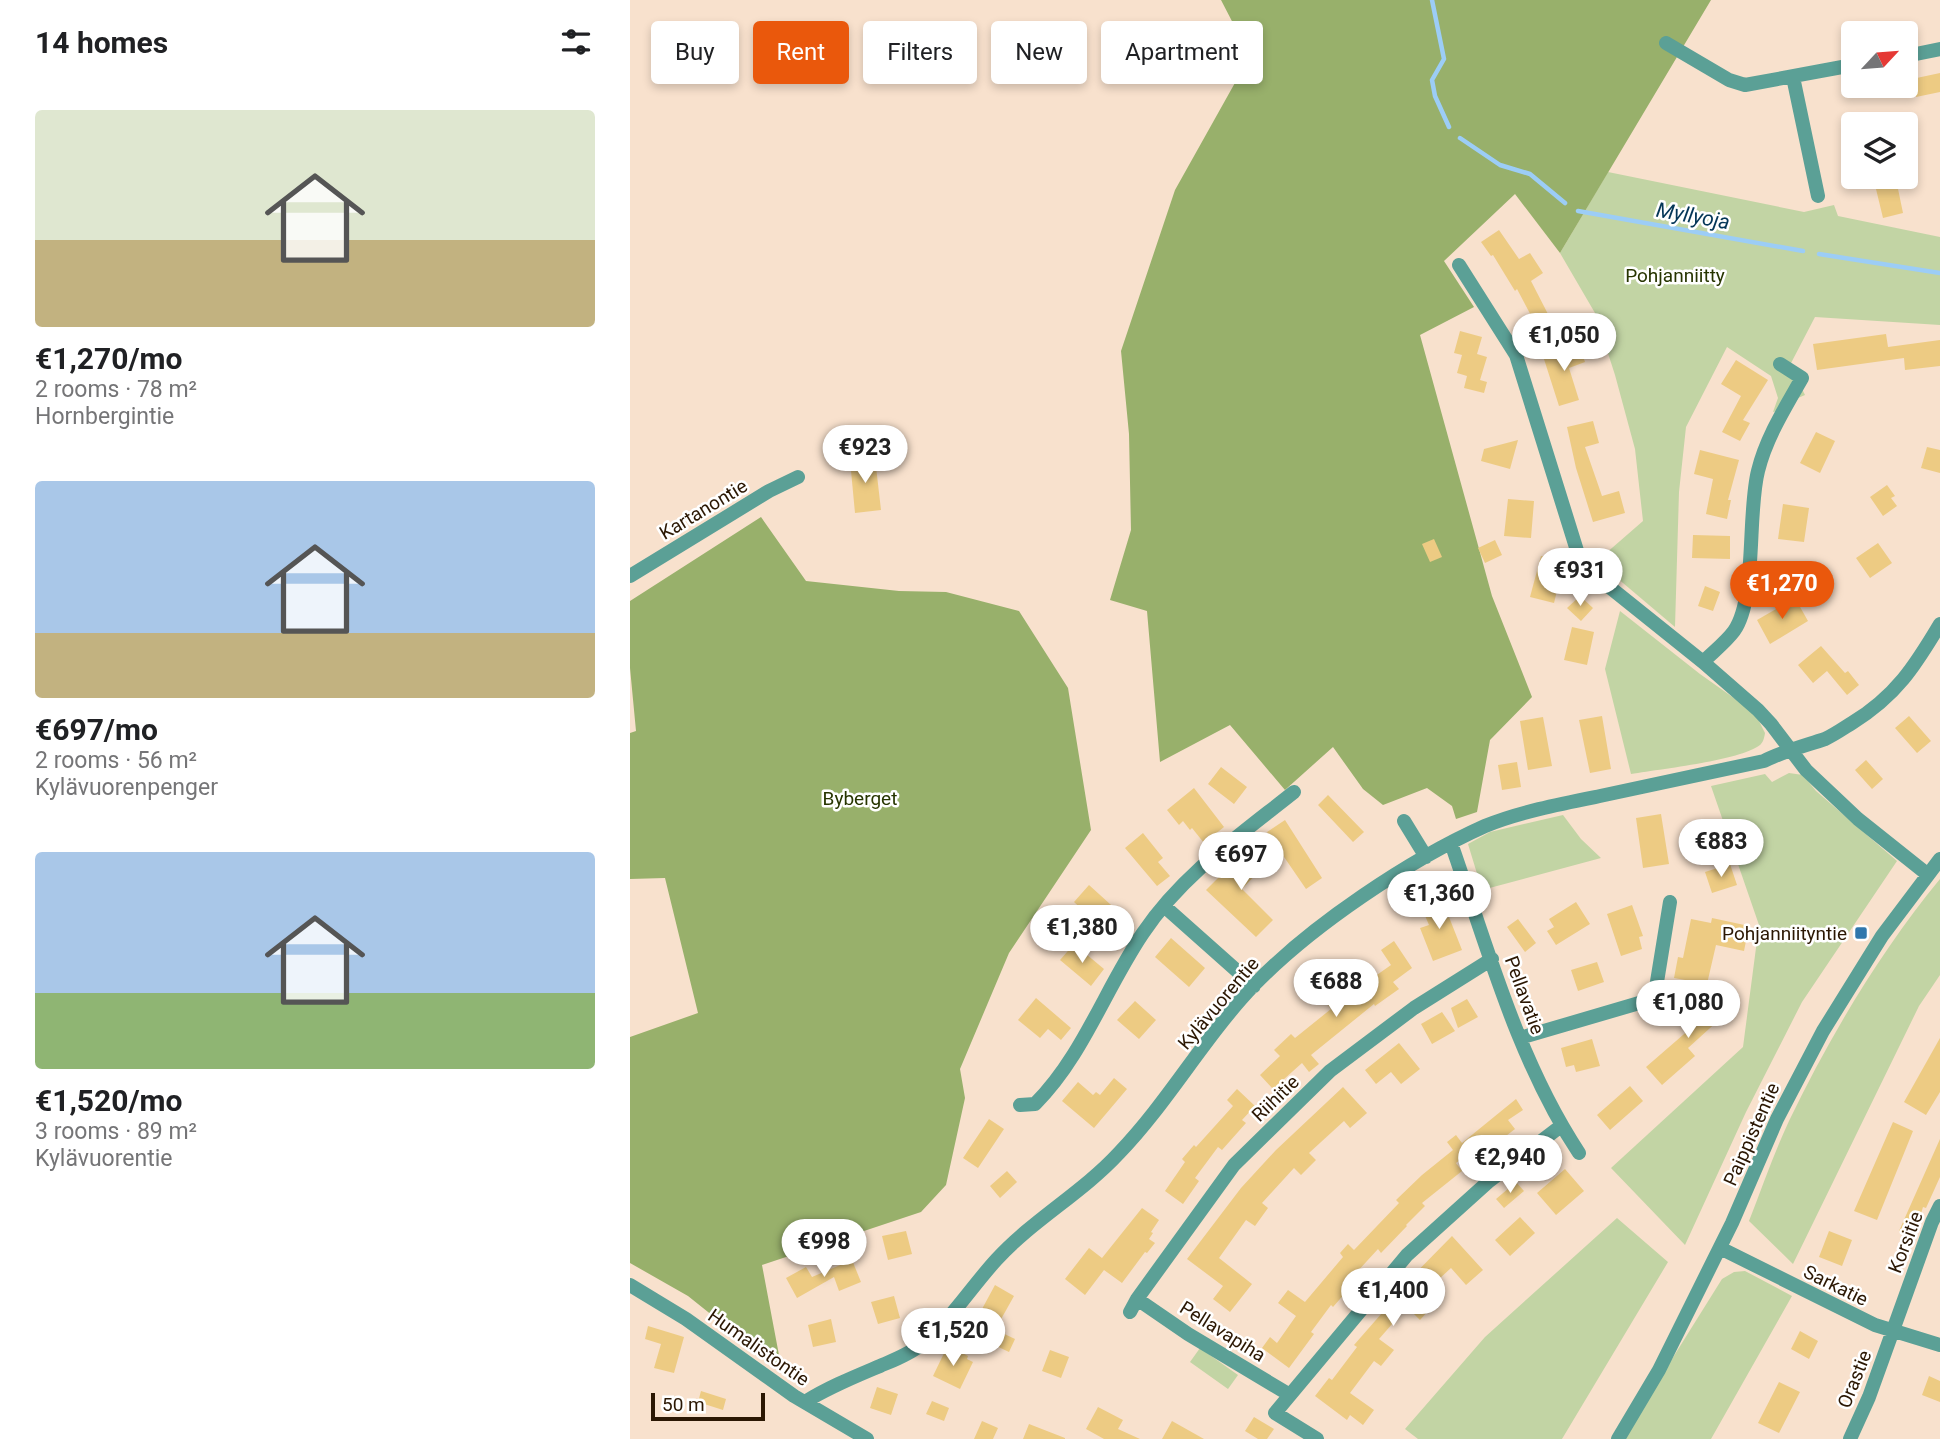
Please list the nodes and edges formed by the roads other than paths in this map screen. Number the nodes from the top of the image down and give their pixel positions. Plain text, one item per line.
1 (1666, 43) dead end
2 (1940, 49) edge
3 (1918, 54) edge
4 (1841, 67) edge
5 (1793, 77) junction
6 (1818, 196) dead end
7 (1459, 265) dead end
8 (1780, 364) dead end
9 (798, 477) dead end
10 (630, 576) edge
11 (1940, 624) edge
12 (1703, 662) junction
13 (1791, 749) junction
14 (1294, 792) dead end
15 (1404, 821) dead end
16 (1451, 843) junction
17 (1426, 857) junction
18 (1940, 859) edge
19 (1927, 874) junction
20 (1670, 902) dead end
21 (1164, 906) junction
22 (1492, 959) junction
23 (1254, 986) junction
24 (1520, 1038) junction
25 (1020, 1105) dead end
26 (1561, 1126) junction
27 (1579, 1153) dead end
28 (1940, 1206) edge
29 (1720, 1248) junction
30 (630, 1285) edge
31 (1134, 1305) joint
32 (1893, 1332) junction
33 (1940, 1345) edge
34 (1290, 1395) junction
35 (805, 1402) junction
36 (867, 1439) edge
37 (1317, 1439) edge
38 (1618, 1439) edge
39 (1850, 1439) edge

1 - 5 street
2 - 3 street
4 - 5 street
5 - 6 street
7 - 12 street
8 - 12 street
9 - 10 street, Kartanontie
11 - 13 street, Kylävuorentie
12 - 13 street
13 - 16 street, Kylävuorentie
13 - 19 street
14 - 21 street
15 - 17 street
16 - 17 street, Kylävuorentie
16 - 22 street, Pellavatie
17 - 23 street, Kylävuorentie
18 - 19 street, Paippistentie
19 - 29 street, Paippistentie
20 - 24 street
21 - 23 street
21 - 25 street
22 - 24 street, Pellavatie
22 - 31 street, Riihitie
23 - 35 street, Kylävuorentie
24 - 26 street, Pellavatie
26 - 27 street, Pellavatie
26 - 34 street
28 - 32 street, Korsitie
29 - 32 street, Sarkatie
29 - 38 street, Paippistentie
30 - 35 street, Humalistontie
31 - 34 street, Pellavapiha
32 - 33 street, Sarkatie
32 - 39 street, Orastie
34 - 37 street
35 - 36 street, Humalistontie

